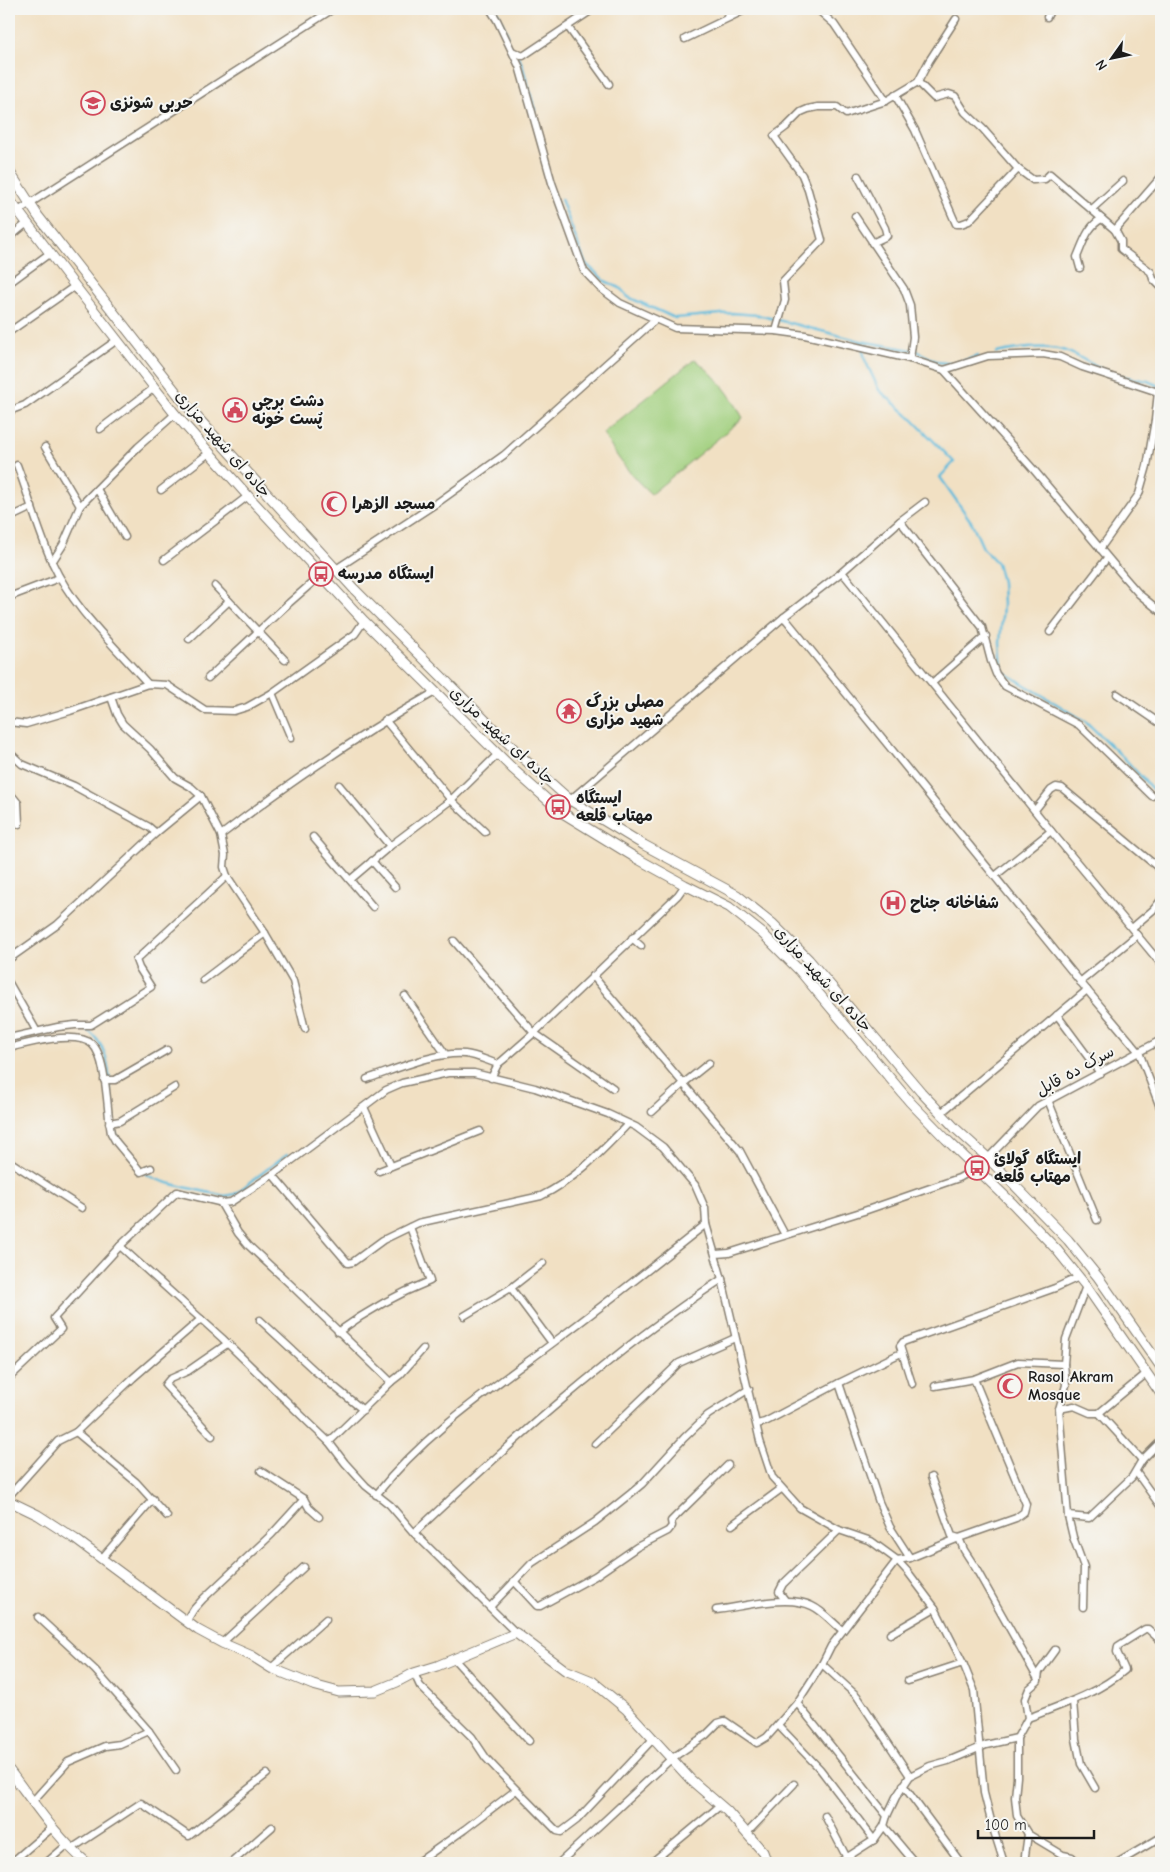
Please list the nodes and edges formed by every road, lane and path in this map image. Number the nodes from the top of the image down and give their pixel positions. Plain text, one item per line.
1 (333, 9) edge
2 (490, 9) edge
3 (725, 9) edge
4 (747, 9) edge
5 (817, 9) edge
6 (1051, 9) edge
7 (592, 10) dead end
8 (730, 17) junction
9 (1047, 17) dead end
10 (956, 19) dead end
11 (568, 26) junction
12 (685, 39) dead end
13 (512, 51) junction
14 (918, 82) junction
15 (608, 84) dead end
16 (895, 95) junction
17 (886, 101) junction
18 (1018, 169) junction
19 (9, 172) edge
20 (858, 176) dead end
21 (1161, 176) edge
22 (1123, 181) dead end
23 (9, 198) edge
24 (30, 204) junction
25 (1092, 209) junction
26 (18, 211) junction
27 (855, 216) dead end
28 (1102, 219) junction
29 (27, 223) junction
30 (1115, 230) junction
31 (9, 238) edge
32 (872, 243) junction
33 (50, 253) junction
34 (1080, 268) dead end
35 (9, 283) edge
36 (1160, 284) edge
37 (74, 286) junction
38 (655, 320) junction
39 (776, 331) junction
40 (9, 332) edge
41 (117, 340) junction
42 (910, 359) junction
43 (944, 370) junction
44 (154, 388) junction
45 (1159, 392) edge
46 (9, 411) edge
47 (175, 414) junction
48 (100, 429) dead end
49 (45, 447) dead end
50 (209, 453) junction
51 (17, 465) dead end
52 (97, 489) junction
53 (161, 490) dead end
54 (248, 496) junction
55 (925, 502) dead end
56 (80, 506) junction
57 (32, 507) junction
58 (9, 518) edge
59 (900, 521) junction
60 (125, 537) dead end
61 (1100, 549) junction
62 (1107, 558) junction
63 (164, 560) dead end
64 (52, 562) junction
65 (336, 569) junction
66 (842, 572) junction
67 (321, 576) junction
68 (59, 578) junction
69 (215, 586) dead end
70 (9, 597) edge
71 (229, 601) junction
72 (1161, 612) edge
73 (784, 617) junction
74 (364, 621) junction
75 (258, 632) junction
76 (1050, 632) dead end
77 (986, 636) junction
78 (189, 639) dead end
79 (285, 660) dead end
80 (208, 678) dead end
81 (932, 683) junction
82 (148, 684) junction
83 (272, 692) junction
84 (434, 692) junction
85 (1117, 694) dead end
86 (111, 697) junction
87 (385, 720) junction
88 (9, 722) edge
89 (1161, 724) edge
90 (291, 738) dead end
91 (9, 752) edge
92 (498, 754) junction
93 (339, 785) dead end
94 (9, 792) edge
95 (201, 796) junction
96 (1152, 796) dead end
97 (451, 800) junction
98 (570, 800) junction
99 (1035, 810) junction
100 (561, 812) junction
101 (19, 824) dead end
102 (1051, 831) junction
103 (156, 832) junction
104 (484, 832) dead end
105 (221, 835) junction
106 (314, 837) dead end
107 (390, 846) junction
108 (372, 861) junction
109 (1161, 870) edge
110 (227, 876) junction
111 (995, 876) junction
112 (350, 880) junction
113 (685, 885) junction
114 (395, 887) dead end
115 (1161, 900) edge
116 (373, 907) dead end
117 (1132, 928) junction
118 (265, 933) junction
119 (1137, 935) junction
120 (632, 938) junction
121 (454, 941) dead end
122 (641, 946) dead end
123 (9, 959) edge
124 (1161, 964) edge
125 (593, 976) junction
126 (203, 980) dead end
127 (1080, 982) junction
128 (9, 983) edge
129 (1086, 990) junction
130 (405, 996) dead end
131 (1057, 1014) junction
132 (83, 1025) junction
133 (305, 1029) dead end
134 (36, 1030) junction
135 (534, 1033) junction
136 (872, 1035) junction
137 (81, 1037) junction
138 (9, 1038) edge
139 (1161, 1040) edge
140 (862, 1044) junction
141 (9, 1048) edge
142 (167, 1050) dead end
143 (1139, 1052) junction
144 (446, 1055) junction
145 (709, 1063) dead end
146 (498, 1064) junction
147 (1100, 1073) junction
148 (492, 1076) junction
149 (104, 1080) junction
150 (367, 1080) dead end
151 (684, 1083) junction
152 (175, 1087) dead end
153 (613, 1088) dead end
154 (1048, 1100) junction
155 (364, 1107) junction
156 (1161, 1110) edge
157 (652, 1112) dead end
158 (941, 1113) junction
159 (109, 1123) junction
160 (628, 1124) junction
161 (480, 1131) dead end
162 (988, 1158) junction
163 (9, 1161) edge
164 (391, 1166) junction
165 (151, 1168) dead end
166 (977, 1168) junction
167 (379, 1171) dead end
168 (273, 1175) junction
169 (220, 1202) junction
170 (82, 1208) dead end
171 (1097, 1220) dead end
172 (706, 1224) junction
173 (410, 1227) junction
174 (785, 1235) junction
175 (120, 1246) junction
176 (718, 1254) junction
177 (543, 1263) dead end
178 (1079, 1277) junction
179 (722, 1279) junction
180 (1086, 1286) junction
181 (511, 1288) junction
182 (464, 1316) dead end
183 (200, 1319) junction
184 (260, 1320) dead end
185 (338, 1332) junction
186 (735, 1338) junction
187 (552, 1343) junction
188 (227, 1344) junction
189 (422, 1349) dead end
190 (901, 1353) junction
191 (1064, 1364) junction
192 (1161, 1367) edge
193 (1147, 1373) junction
194 (9, 1378) edge
195 (974, 1378) junction
196 (390, 1382) junction
197 (839, 1383) junction
198 (912, 1384) dead end
199 (935, 1386) dead end
200 (749, 1388) junction
201 (1161, 1394) edge
202 (1059, 1409) junction
203 (363, 1410) junction
204 (1099, 1413) junction
205 (757, 1424) junction
206 (76, 1432) junction
207 (212, 1436) dead end
208 (1161, 1441) edge
209 (329, 1442) junction
210 (596, 1444) dead end
211 (1142, 1460) junction
212 (728, 1465) dead end
213 (262, 1472) dead end
214 (1136, 1472) junction
215 (931, 1477) dead end
216 (782, 1489) junction
217 (376, 1495) junction
218 (9, 1496) edge
219 (153, 1499) junction
220 (304, 1499) junction
221 (9, 1501) edge
222 (1161, 1507) edge
223 (167, 1516) dead end
224 (1068, 1516) junction
225 (319, 1517) dead end
226 (732, 1525) dead end
227 (839, 1530) junction
228 (414, 1533) junction
229 (959, 1538) junction
230 (102, 1558) junction
231 (908, 1558) junction
232 (897, 1560) junction
233 (304, 1567) dead end
234 (514, 1581) junction
235 (785, 1600) junction
236 (490, 1607) junction
237 (1083, 1607) dead end
238 (935, 1608) junction
239 (716, 1610) dead end
240 (38, 1617) dead end
241 (326, 1619) dead end
242 (186, 1622) junction
243 (842, 1630) junction
244 (516, 1633) junction
245 (890, 1634) dead end
246 (1161, 1641) edge
247 (222, 1643) junction
248 (1055, 1650) dead end
249 (454, 1659) junction
250 (963, 1663) junction
251 (822, 1664) junction
252 (271, 1668) junction
253 (414, 1673) junction
254 (1038, 1679) junction
255 (908, 1681) dead end
256 (1073, 1701) junction
257 (797, 1703) junction
258 (1028, 1718) junction
259 (778, 1724) junction
260 (149, 1731) junction
261 (654, 1738) junction
262 (1017, 1738) junction
263 (529, 1741) dead end
264 (983, 1747) junction
265 (671, 1759) junction
266 (176, 1770) dead end
267 (9, 1772) edge
268 (267, 1774) dead end
269 (910, 1776) junction
270 (794, 1784) dead end
271 (903, 1785) junction
272 (1095, 1788) dead end
273 (516, 1790) junction
274 (32, 1802) junction
275 (721, 1805) junction
276 (825, 1816) dead end
277 (887, 1816) junction
278 (884, 1826) junction
279 (52, 1827) junction
280 (272, 1827) dead end
281 (747, 1833) junction
282 (1028, 1834) junction
283 (1158, 1839) dead end
284 (874, 1840) junction
285 (69, 1847) junction
286 (847, 1858) junction
287 (11, 1863) edge
288 (46, 1863) edge
289 (87, 1863) edge
290 (231, 1863) edge
291 (416, 1863) edge
292 (559, 1863) edge
293 (651, 1863) edge
294 (767, 1863) edge
295 (838, 1863) edge
296 (915, 1863) edge
297 (961, 1863) edge
298 (1004, 1863) edge
299 (1024, 1863) edge
300 (1078, 1863) edge
301 (1117, 1863) edge

1 - 24 street
2 - 13 street
3 - 8 street
4 - 8 street
5 - 17 street
6 - 9 street
7 - 11 street
8 - 12 street
10 - 14 street
11 - 13 street
11 - 15 street
13 - 38 street
14 - 16 street
14 - 18 street
16 - 17 street
16 - 18 street
17 - 39 street
18 - 25 street
19 - 24 main road, جاده ای شهید مزاری
20 - 32 street
21 - 30 street
22 - 25 street
23 - 26 main road, جاده ای شهید مزاری
24 - 26 street
24 - 65 main road, جاده ای شهید مزاری
25 - 28 street
26 - 29 main road, جاده ای شهید مزاری
27 - 32 street
28 - 30 street
28 - 34 street
29 - 31 street
29 - 33 main road, جاده ای شهید مزاری
30 - 36 street
32 - 42 street
33 - 35 street
33 - 37 main road, جاده ای شهید مزاری
37 - 40 street
37 - 41 main road, جاده ای شهید مزاری
38 - 39 street
38 - 65 street
39 - 42 street
41 - 44 main road, جاده ای شهید مزاری
41 - 46 street
42 - 43 street
43 - 45 street
43 - 61 street
44 - 47 main road, جاده ای شهید مزاری
44 - 48 street
45 - 61 street
47 - 50 main road, جاده ای شهید مزاری
47 - 52 street
49 - 56 street
50 - 53 street
50 - 54 main road, جاده ای شهید مزاری
51 - 57 street
52 - 56 street
52 - 60 street
54 - 63 street
54 - 67 main road, جاده ای شهید مزاری
55 - 59 street
56 - 64 street
57 - 58 street
57 - 64 street
59 - 66 street
59 - 77 street
61 - 62 street
62 - 72 street
62 - 76 street
64 - 68 street
65 - 67 street
65 - 98 main road, جاده ای شهید مزاری
66 - 73 street
66 - 81 street
67 - 74 main road, جاده ای شهید مزاری
67 - 75 street
68 - 70 street
68 - 82 street
69 - 71 street
71 - 75 street
71 - 78 street
73 - 98 street
73 - 111 street
74 - 83 street
74 - 84 main road, جاده ای شهید مزاری
75 - 79 street
75 - 80 street
77 - 81 street
77 - 96 street
81 - 99 street
82 - 83 street
82 - 86 street
83 - 90 street
84 - 87 street
84 - 92 main road, جاده ای شهید مزاری
85 - 89 street
86 - 88 street
86 - 95 street
87 - 97 street
87 - 105 street
91 - 103 street
92 - 97 street
92 - 100 main road, جاده ای شهید مزاری
93 - 107 street
94 - 101 street
95 - 103 street
95 - 105 street
97 - 104 street
97 - 107 street
98 - 100 street
98 - 136 main road, جاده ای شهید مزاری
99 - 102 street
99 - 109 street
100 - 113 main road, جاده ای شهید مزاری
102 - 111 street
102 - 117 street
103 - 123 street
105 - 110 street
106 - 112 street
107 - 108 street
108 - 112 street
108 - 114 street
110 - 118 street
110 - 132 street
111 - 127 street
112 - 116 street
113 - 120 street
113 - 140 main road, جاده ای شهید مزاری
115 - 117 street
117 - 119 street
118 - 126 street
118 - 133 street
119 - 124 street
119 - 127 street
120 - 122 street
120 - 125 street
121 - 135 street
125 - 135 street
125 - 151 street
127 - 129 street
128 - 134 street
129 - 131 street
129 - 143 street
130 - 144 street
131 - 147 street
131 - 158 street
132 - 134 street
132 - 137 street
134 - 138 street
135 - 146 street
135 - 153 street
136 - 140 main road
136 - 158 main road, جاده ای شهید مزاری
137 - 141 street
137 - 149 street
139 - 143 street, سرک ده قابل
140 - 166 main road, جاده ای شهید مزاری
142 - 149 street
143 - 147 street, سرک ده قابل
143 - 156 street
144 - 146 street
144 - 150 street
145 - 151 street
146 - 148 street
147 - 154 street, سرک ده قابل
148 - 155 street
148 - 160 street
149 - 159 street
151 - 157 street
151 - 174 street
152 - 159 street
154 - 162 street, سرک ده قابل
154 - 171 street
155 - 164 street
155 - 168 street
158 - 162 main road, جاده ای شهید مزاری
159 - 165 street
160 - 172 street
160 - 173 street
161 - 164 street
162 - 192 main road, جاده ای شهید مزاری
163 - 170 street
164 - 167 street
166 - 174 street
166 - 178 main road, جاده ای شهید مزاری
168 - 169 street
168 - 173 street
169 - 175 street
169 - 185 street
172 - 176 street
172 - 187 street
173 - 185 street
174 - 176 street
175 - 183 street
175 - 194 street
176 - 179 street
177 - 181 street
178 - 180 main road, جاده ای شهید مزاری
178 - 190 street
179 - 186 street
179 - 228 street
180 - 191 street
180 - 193 main road, جاده ای شهید مزاری
181 - 182 street
181 - 187 street
183 - 188 street
183 - 206 street
184 - 203 street
185 - 196 street
186 - 200 street
186 - 210 street
187 - 217 street
188 - 207 street
188 - 209 street
189 - 196 street
190 - 197 street
190 - 198 street
191 - 195 street
191 - 202 street
193 - 201 main road, جاده ای شهید مزاری
193 - 204 street
195 - 199 street
195 - 229 street
196 - 203 street
197 - 205 street
197 - 231 street
200 - 205 street
200 - 234 street
202 - 204 street
202 - 224 street
203 - 209 street
204 - 211 street
205 - 216 street
206 - 218 street
206 - 219 street
208 - 211 street
209 - 217 street
211 - 214 street
212 - 234 street
213 - 220 street
214 - 222 street
214 - 224 street
215 - 229 street
216 - 226 street
216 - 227 street
217 - 228 street
219 - 223 street
219 - 230 street
220 - 225 street
220 - 242 street
221 - 230 main road
224 - 237 street
227 - 232 street
227 - 235 street
228 - 236 street
229 - 231 street
229 - 254 street
230 - 242 main road
231 - 232 street
232 - 238 street
232 - 243 street
233 - 247 street
234 - 236 street
235 - 239 street
235 - 243 street
236 - 244 street
238 - 245 street
238 - 250 street
240 - 260 street
241 - 252 street
242 - 247 main road
243 - 251 street
244 - 249 main road
244 - 261 main road
246 - 256 street
247 - 252 main road
248 - 254 street
249 - 253 main road
249 - 263 street
250 - 255 street
250 - 264 street
251 - 257 street
251 - 269 street
252 - 253 main road
253 - 273 street
254 - 258 street
256 - 258 street
256 - 272 street
257 - 259 street
257 - 277 street
258 - 262 street
259 - 265 street
259 - 284 street
260 - 266 street
260 - 274 street
261 - 265 main road
261 - 273 street
262 - 264 street
262 - 282 street
264 - 269 street
264 - 298 street
265 - 275 main road
265 - 292 street
267 - 274 main road
268 - 285 street
269 - 271 street
270 - 281 street
271 - 277 street
271 - 297 street
273 - 291 street
274 - 279 main road
275 - 281 main road
275 - 293 street
276 - 286 street
277 - 278 street
278 - 284 street
278 - 296 street
279 - 285 main road
279 - 287 street
280 - 290 street
281 - 294 main road
282 - 299 street
282 - 300 street
283 - 301 street
284 - 286 street
285 - 288 street
285 - 289 main road
286 - 295 street

